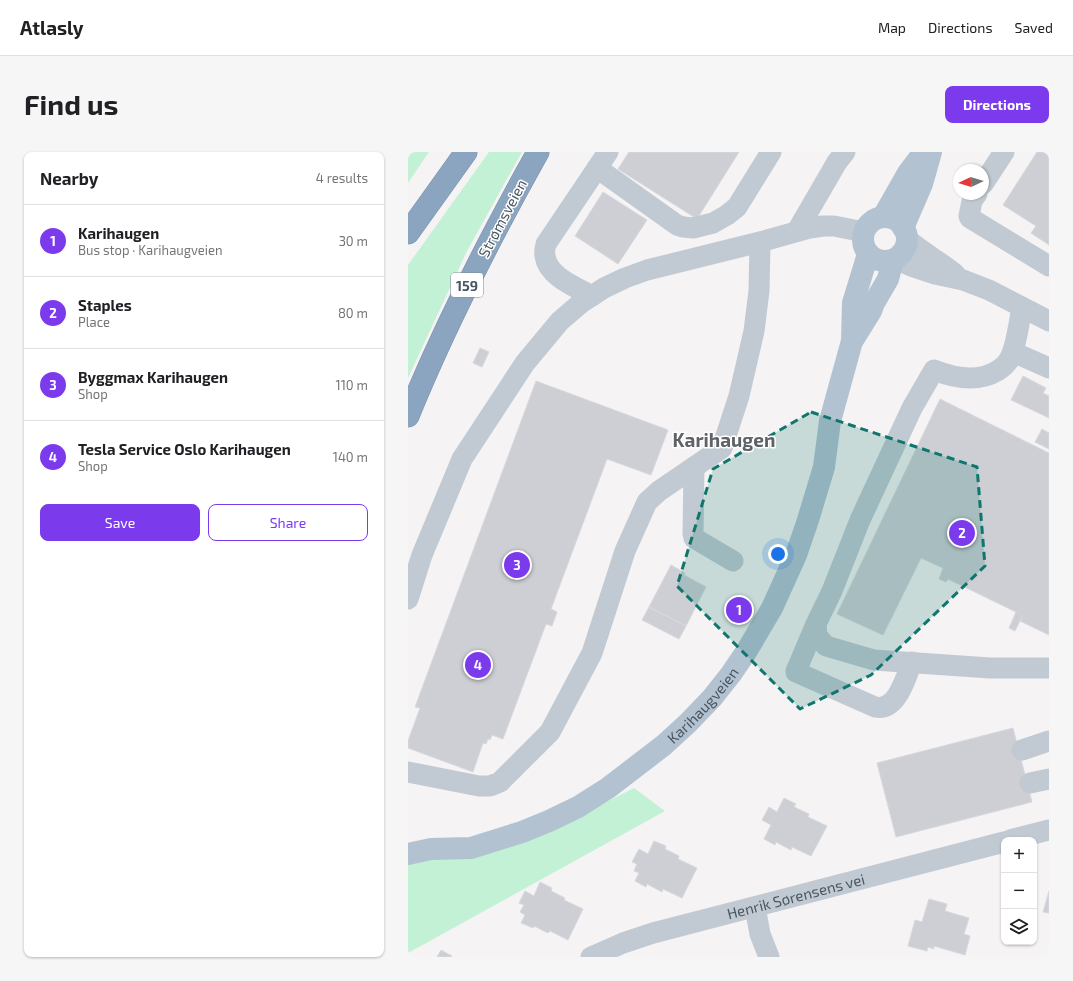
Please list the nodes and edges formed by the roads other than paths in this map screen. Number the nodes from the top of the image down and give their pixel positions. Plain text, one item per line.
1 (466, 152) edge
2 (538, 152) edge
3 (771, 152) edge
4 (845, 152) edge
5 (924, 152) edge
6 (931, 152) edge
7 (1004, 152) edge
8 (602, 160) edge
9 (989, 175) edge
10 (973, 200) edge
11 (883, 217) junction
12 (797, 231) junction
13 (864, 232) junction
14 (408, 233) edge
15 (905, 234) junction
16 (760, 242) junction
17 (868, 254) junction
18 (894, 259) junction
19 (1049, 266) edge
20 (963, 280) junction
21 (592, 296) junction
22 (1022, 307) junction
23 (1049, 320) edge
24 (852, 341) junction
25 (1013, 352) junction
26 (1049, 368) edge
27 (408, 416) edge
28 (694, 467) junction
29 (733, 560) dead end
30 (408, 600) edge
31 (816, 624) junction
32 (912, 662) junction
33 (1049, 668) edge
34 (1049, 741) edge
35 (1022, 750) dead end
36 (408, 772) edge
37 (1049, 830) edge
38 (1022, 837) edge
39 (1001, 843) edge
40 (408, 854) edge
41 (755, 907) junction
42 (604, 954) edge
43 (769, 957) edge

1 - 14 highway
2 - 27 highway, Strømsveien / 159
3 - 8 street
4 - 12 street
5 - 11 main road
6 - 15 main road, Karihaugveien
7 - 9 street
8 - 21 street
10 - 19 street
11 - 13 main road
11 - 15 main road
12 - 13 street
12 - 16 street
13 - 17 main road, Karihaugveien
15 - 18 main road, Karihaugveien
15 - 20 street
16 - 21 street
16 - 28 street
17 - 18 main road
17 - 24 main road, Karihaugveien
18 - 20 street
18 - 24 main road, Karihaugveien
20 - 22 street
21 - 30 street
22 - 23 street
22 - 25 street
24 - 40 main road, Karihaugveien
25 - 26 street
25 - 31 street
28 - 29 street
28 - 36 street
31 - 32 street
31 - 32 street
32 - 33 street
34 - 35 street
37 - 38 street
39 - 41 street, Henrik Sørensens vei
41 - 42 street, Henrik Sørensens vei
41 - 43 street

